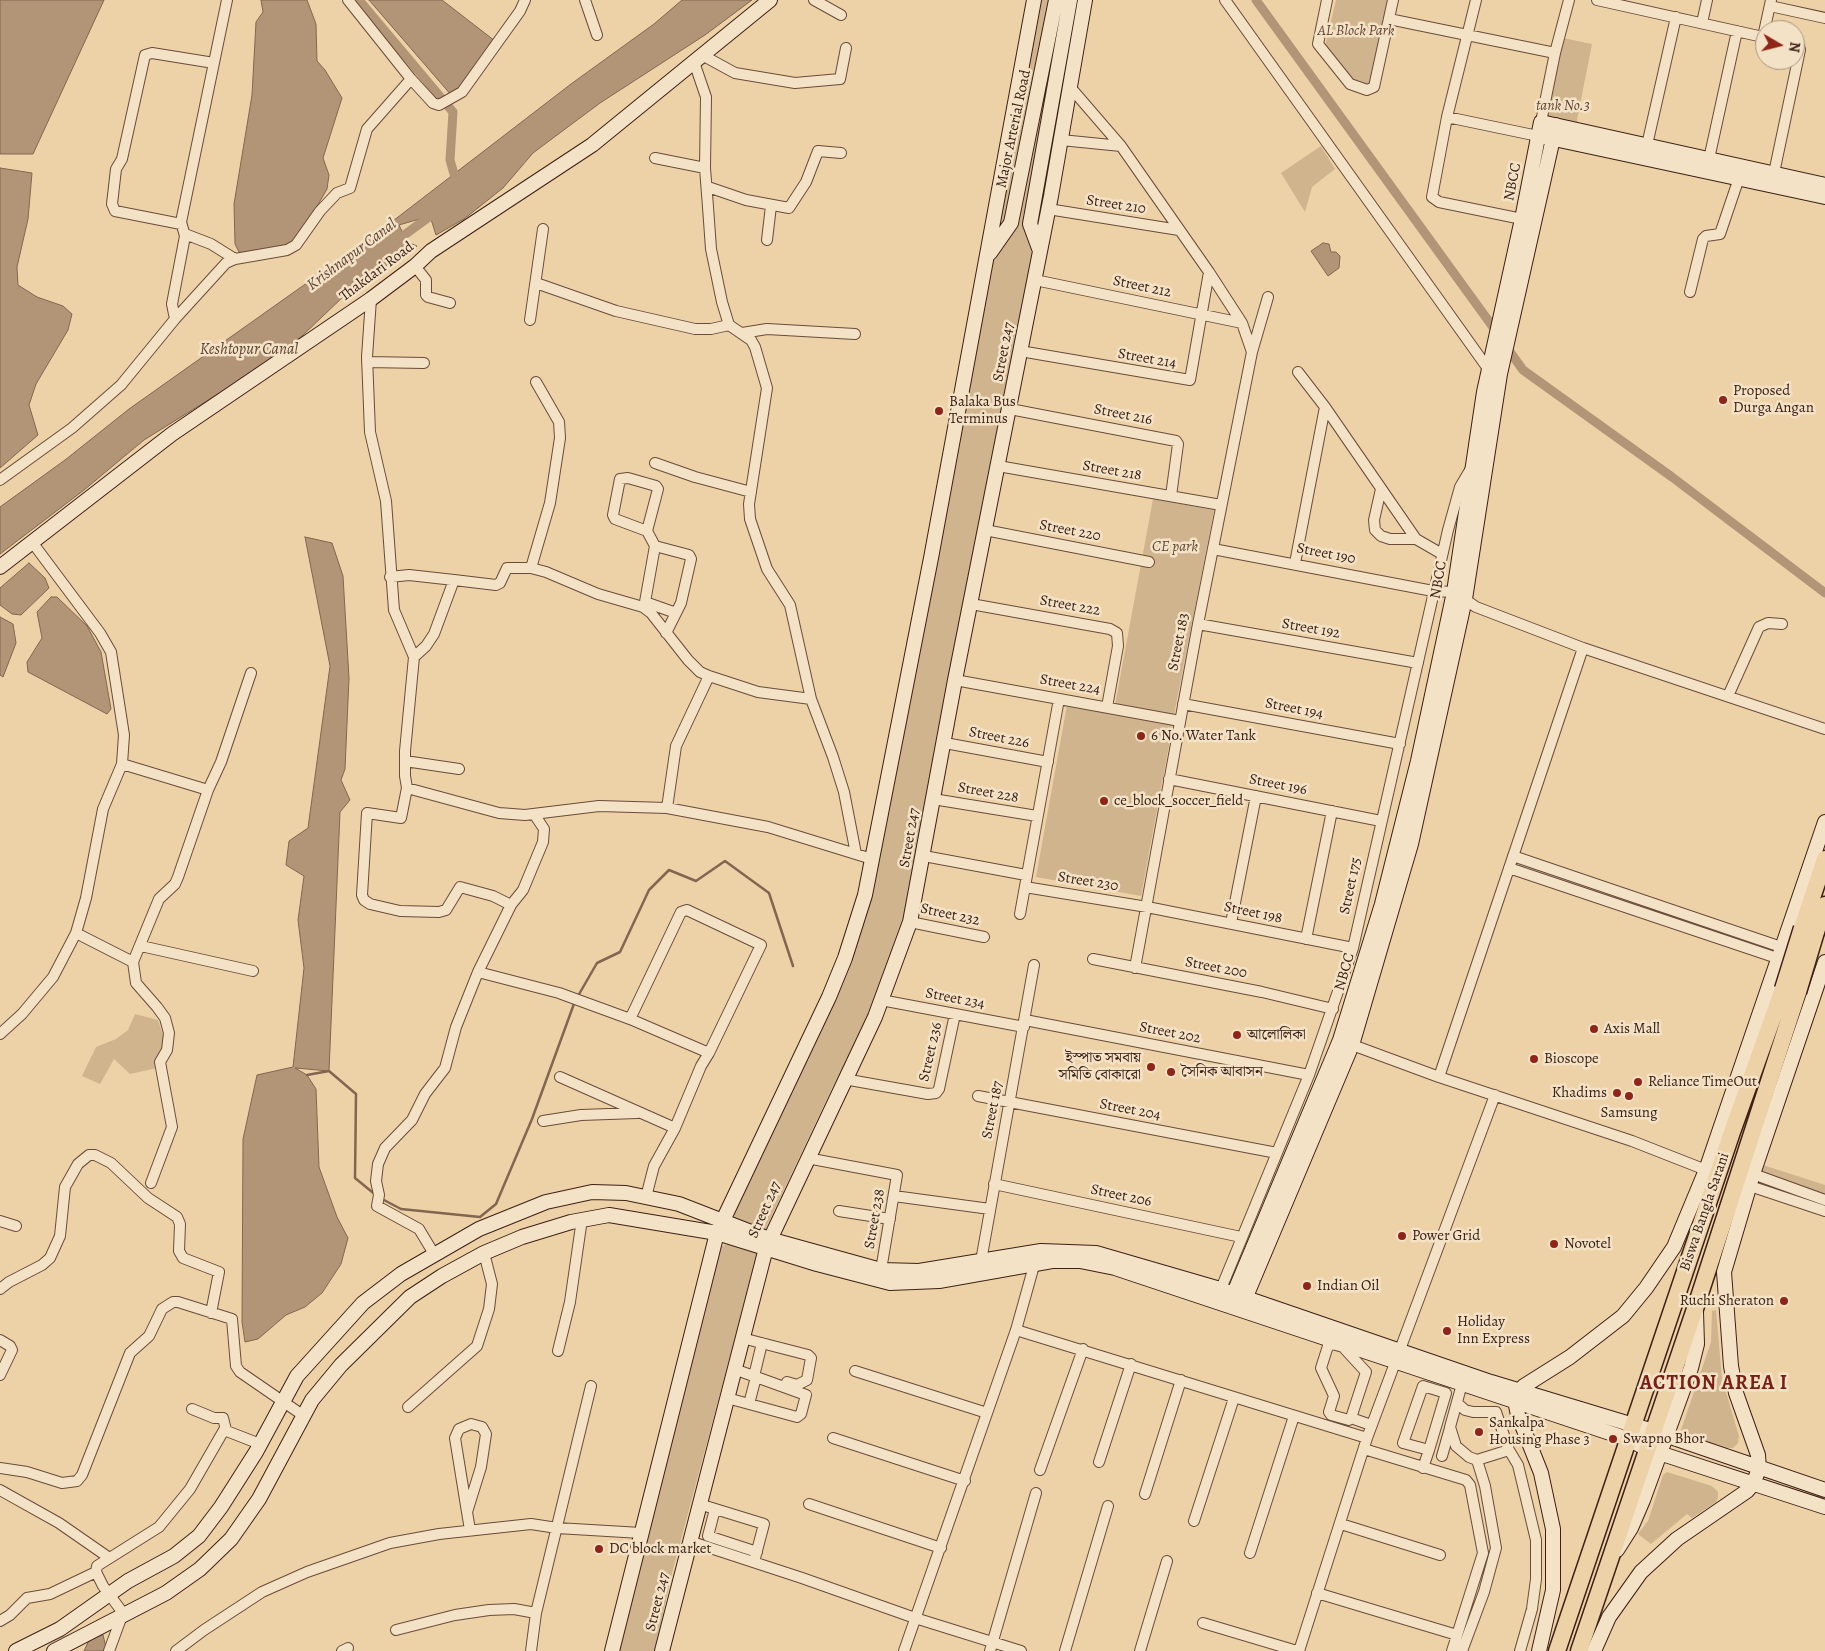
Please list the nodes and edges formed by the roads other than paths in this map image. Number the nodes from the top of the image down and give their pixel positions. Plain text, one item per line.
1 (228, 0) edge
2 (348, 0) edge
3 (524, 0) edge
4 (586, 0) edge
5 (770, 0) edge
6 (814, 0) edge
7 (1034, 0) edge
8 (1056, 0) edge
9 (1070, 0) edge
10 (1085, 0) edge
11 (1225, 0) edge
12 (1327, 0) edge
13 (1394, 0) edge
14 (1476, 0) edge
15 (1569, 0) edge
16 (1597, 0) edge
17 (1707, 0) edge
18 (1771, 3) edge
19 (1637, 4) edge
20 (841, 16) dead end
21 (1676, 17) junction
22 (1825, 18) edge
23 (1389, 19) junction
24 (1768, 20) edge
25 (1702, 23) junction
26 (1737, 31) junction
27 (597, 35) dead end
28 (1467, 35) junction
29 (1755, 35) edge
30 (846, 48) dead end
31 (1555, 54) junction
32 (698, 58) junction
33 (214, 63) junction
34 (1796, 70) edge
35 (411, 79) junction
36 (1071, 88) junction
37 (1447, 117) junction
38 (1541, 122) junction
39 (1556, 125) junction
40 (1538, 136) junction
41 (1553, 139) junction
42 (1061, 140) junction
43 (1647, 145) junction
44 (1120, 146) junction
45 (841, 154) dead end
46 (655, 158) dead end
47 (1708, 159) junction
48 (705, 168) junction
49 (1774, 173) junction
50 (1739, 178) junction
51 (1825, 185) edge
52 (708, 187) junction
53 (1825, 197) edge
54 (771, 206) junction
55 (1048, 209) junction
56 (1522, 219) junction
57 (183, 229) junction
58 (543, 229) dead end
59 (1179, 230) junction
60 (767, 240) dead end
61 (1040, 252) junction
62 (987, 258) junction
63 (235, 260) junction
64 (415, 266) junction
65 (1209, 272) junction
66 (1035, 280) junction
67 (536, 283) junction
68 (1690, 292) dead end
69 (1268, 297) dead end
70 (371, 299) junction
71 (450, 303) dead end
72 (1203, 316) junction
73 (175, 319) junction
74 (530, 320) dead end
75 (1242, 324) junction
76 (728, 325) junction
77 (1505, 326) junction
78 (742, 333) junction
79 (855, 334) dead end
80 (1020, 351) junction
81 (1252, 352) junction
82 (367, 362) junction
83 (424, 364) dead end
84 (1493, 369) junction
85 (1298, 372) dead end
86 (536, 382) dead end
87 (1325, 406) junction
88 (1010, 409) junction
89 (655, 462) dead end
90 (1473, 465) junction
91 (998, 466) junction
92 (0, 480) edge
93 (1381, 489) junction
94 (751, 492) junction
95 (1171, 496) junction
96 (1221, 505) junction
97 (985, 530) junction
98 (647, 531) junction
99 (1416, 539) junction
100 (32, 542) junction
101 (655, 546) junction
102 (1213, 549) junction
103 (1442, 554) junction
104 (1149, 562) dead end
105 (1295, 563) junction
106 (0, 567) edge
107 (531, 568) junction
108 (390, 577) junction
109 (454, 580) junction
110 (1433, 591) junction
111 (1460, 596) junction
112 (971, 604) junction
113 (676, 612) junction
114 (1198, 624) junction
115 (1782, 624) dead end
116 (666, 633) junction
117 (1583, 648) junction
118 (414, 658) junction
119 (1418, 663) junction
120 (251, 673) dead end
121 (709, 676) junction
122 (955, 680) junction
123 (1728, 696) junction
124 (811, 699) junction
125 (1059, 699) junction
126 (1183, 704) junction
127 (1107, 708) junction
128 (1180, 721) junction
129 (1825, 729) edge
130 (945, 743) junction
131 (1400, 744) junction
132 (405, 761) junction
133 (1048, 762) junction
134 (122, 764) junction
135 (459, 769) dead end
136 (1169, 779) junction
137 (407, 788) junction
138 (208, 790) junction
139 (1256, 796) junction
140 (934, 799) junction
141 (667, 808) junction
142 (1332, 811) junction
143 (534, 814) junction
144 (1037, 816) junction
145 (1381, 821) junction
146 (1825, 822) edge
147 (856, 854) junction
148 (924, 856) junction
149 (1513, 856) junction
150 (872, 859) junction
151 (1825, 859) edge
152 (1509, 868) junction
153 (1026, 875) junction
154 (1025, 887) junction
155 (511, 905) junction
156 (1825, 905) edge
157 (1147, 907) junction
158 (1020, 914) dead end
159 (910, 922) junction
160 (1231, 924) junction
161 (1809, 930) junction
162 (76, 933) junction
163 (984, 938) dead end
164 (1306, 939) junction
165 (141, 946) junction
166 (1353, 948) junction
167 (1780, 954) junction
168 (1093, 959) dead end
169 (133, 962) junction
170 (1034, 965) dead end
171 (1824, 966) edge
172 (1135, 968) junction
173 (253, 971) dead end
174 (478, 972) junction
175 (1790, 991) junction
176 (882, 1000) junction
177 (1333, 1009) junction
178 (955, 1014) junction
179 (630, 1019) junction
180 (1024, 1024) junction
181 (0, 1034) edge
182 (1346, 1042) junction
183 (709, 1053) junction
184 (1309, 1075) junction
185 (1439, 1076) junction
186 (560, 1077) dead end
187 (844, 1079) junction
188 (1494, 1095) junction
189 (978, 1096) dead end
190 (1010, 1102) junction
191 (640, 1112) junction
192 (543, 1121) dead end
193 (675, 1128) junction
194 (1277, 1153) junction
195 (807, 1158) junction
196 (1706, 1170) junction
197 (1752, 1180) junction
198 (151, 1183) dead end
199 (994, 1184) junction
200 (894, 1196) junction
201 (646, 1197) junction
202 (1825, 1200) edge
203 (990, 1209) junction
204 (839, 1211) dead end
205 (1825, 1211) edge
206 (890, 1219) junction
207 (582, 1220) junction
208 (0, 1221) edge
209 (16, 1226) dead end
210 (720, 1228) junction
211 (1241, 1237) junction
212 (453, 1243) junction
213 (767, 1244) junction
214 (484, 1253) junction
215 (434, 1254) junction
216 (981, 1261) junction
217 (1035, 1262) junction
218 (463, 1264) junction
219 (881, 1270) junction
220 (0, 1289) edge
221 (1231, 1300) junction
222 (212, 1313) junction
223 (1016, 1330) junction
224 (742, 1338) junction
225 (0, 1340) edge
226 (762, 1343) junction
227 (1083, 1349) junction
228 (558, 1352) dead end
229 (1398, 1355) junction
230 (1131, 1364) junction
231 (735, 1367) junction
232 (855, 1371) dead end
233 (1431, 1373) junction
234 (756, 1374) junction
235 (0, 1376) edge
236 (1181, 1380) junction
237 (1462, 1384) junction
238 (1443, 1385) junction
239 (590, 1386) dead end
240 (1426, 1387) junction
241 (1517, 1396) junction
242 (727, 1398) junction
243 (1234, 1398) junction
244 (282, 1401) junction
245 (1457, 1403) junction
246 (749, 1404) junction
247 (408, 1407) dead end
248 (192, 1409) dead end
249 (987, 1413) junction
250 (304, 1416) junction
251 (1294, 1416) junction
252 (1351, 1418) junction
253 (1371, 1425) junction
254 (1450, 1427) junction
255 (226, 1430) junction
256 (1630, 1432) junction
257 (1660, 1434) junction
258 (832, 1438) dead end
259 (1367, 1438) junction
260 (249, 1440) junction
261 (1364, 1449) junction
262 (1429, 1450) junction
263 (1509, 1450) junction
264 (1654, 1451) junction
265 (1442, 1456) dead end
266 (1477, 1460) junction
267 (1099, 1462) dead end
268 (0, 1468) edge
269 (1424, 1468) junction
270 (1759, 1469) junction
271 (1040, 1470) dead end
272 (965, 1481) junction
273 (1753, 1484) junction
274 (0, 1490) edge
275 (1825, 1490) edge
276 (1036, 1493) dead end
277 (1145, 1494) dead end
278 (699, 1504) junction
279 (809, 1504) dead end
280 (1108, 1506) dead end
281 (1825, 1507) edge
282 (715, 1508) junction
283 (467, 1512) junction
284 (1194, 1521) dead end
285 (1341, 1524) junction
286 (557, 1528) junction
287 (470, 1530) junction
288 (641, 1532) junction
289 (690, 1541) junction
290 (941, 1548) junction
291 (1250, 1553) dead end
292 (1440, 1555) dead end
293 (108, 1557) junction
294 (755, 1557) junction
295 (1167, 1561) dead end
296 (102, 1583) junction
297 (1317, 1593) junction
298 (123, 1613) junction
299 (536, 1613) junction
300 (915, 1618) junction
301 (0, 1621) edge
302 (1203, 1623) dead end
303 (396, 1630) dead end
304 (1457, 1635) junction
305 (991, 1646) edge
306 (16, 1651) edge
307 (54, 1651) edge
308 (109, 1651) edge
309 (176, 1651) edge
310 (531, 1651) edge
311 (612, 1651) edge
312 (662, 1651) edge
313 (904, 1651) edge
314 (1021, 1651) edge
315 (1065, 1651) edge
316 (1140, 1651) edge
317 (1298, 1651) edge
318 (1452, 1651) edge
319 (1462, 1651) edge
320 (1520, 1651) edge
321 (1539, 1651) edge
322 (1558, 1651) edge
323 (1579, 1651) edge
324 (1594, 1651) edge

1 - 33 street
2 - 35 street
3 - 35 street
4 - 27 street
5 - 32 street, Thakdari Road
6 - 20 street
7 - 62 street
8 - 62 street, Major Arterial Road
9 - 61 street, Major Arterial Road
10 - 36 street, Street 247
11 - 84 street
12 - 23 street
13 - 23 street
14 - 28 street
15 - 31 street
16 - 19 street
17 - 25 street
18 - 22 street
18 - 24 street
19 - 21 street
21 - 25 street
21 - 43 street
23 - 28 street
25 - 26 street
26 - 29 street
26 - 47 street
28 - 31 street
28 - 37 street
30 - 32 street
31 - 38 street
32 - 48 street
32 - 64 street, Thakdari Road
33 - 57 street
33 - 57 street
34 - 49 street
35 - 63 street
36 - 42 street, Street 247
36 - 44 street
37 - 40 street
37 - 56 street
38 - 39 street
38 - 40 street, NBCC
39 - 41 street
39 - 43 street
40 - 41 street
40 - 56 street, NBCC
41 - 50 street
41 - 77 street
42 - 44 street
42 - 55 street, Street 247
43 - 47 street
44 - 59 street
45 - 54 street
46 - 48 street
47 - 49 street
48 - 52 street
49 - 51 street
50 - 53 street
50 - 68 street
52 - 54 street
52 - 76 street
54 - 60 street
55 - 59 street, Street 210
55 - 61 street, Street 247
56 - 77 street, NBCC
57 - 63 street
57 - 73 street
58 - 67 street
59 - 65 street
61 - 66 street, Street 247
62 - 150 street
63 - 73 street
64 - 70 street, Thakdari Road
64 - 71 street
65 - 72 street, Street 214
65 - 75 street
66 - 72 street, Street 212
66 - 80 street, Street 247
67 - 74 street
67 - 76 street
69 - 81 street, Street 183
70 - 82 street
70 - 100 street, Thakdari Road
72 - 75 street, Street 212
72 - 80 street, Street 214
73 - 92 street
75 - 81 street
76 - 78 street
77 - 84 street, NBCC
78 - 79 street
78 - 94 street
80 - 88 street, Street 247
81 - 96 street, Street 183
82 - 83 street
82 - 108 street
84 - 90 street, NBCC
84 - 111 street
85 - 87 street
86 - 107 street
87 - 93 street
87 - 105 street
88 - 91 street, Street 247
88 - 95 street, Street 216
89 - 94 street
90 - 103 street, Street 175
90 - 111 street, NBCC
91 - 95 street, Street 218
91 - 97 street, Street 247
93 - 99 street
93 - 99 street
94 - 124 street
95 - 96 street, Street 218
96 - 102 street, Street 183
97 - 104 street, Street 220
97 - 112 street, Street 247
98 - 98 street
98 - 101 street
99 - 103 street
100 - 106 street, Thakdari Road
100 - 134 street
101 - 113 street
101 - 113 street
102 - 105 street, Street 190
102 - 114 street, Street 183
103 - 110 street, Street 175
105 - 110 street, Street 190
107 - 109 street
107 - 116 street
108 - 109 street
108 - 118 street
109 - 118 street
110 - 111 street, Street 190
110 - 119 street, Street 175
111 - 117 street
111 - 182 street, NBCC
112 - 122 street, Street 247
112 - 127 street, Street 222
113 - 116 street
114 - 119 street, Street 192
114 - 126 street, Street 183
115 - 123 street
116 - 121 street
117 - 123 street
117 - 149 street
118 - 132 street
119 - 131 street, Street 175
120 - 138 street
121 - 124 street
121 - 141 street
122 - 125 street, Street 224
122 - 130 street, Street 247
123 - 129 street
124 - 147 street
125 - 127 street, Street 224
125 - 133 street
126 - 128 street, Street 183
126 - 131 street, Street 194
127 - 128 street, Street 224
128 - 136 street, Street 183
130 - 133 street, Street 226
130 - 140 street, Street 247
131 - 145 street, Street 175
132 - 135 street
132 - 137 street
133 - 144 street
134 - 138 street
134 - 162 street
136 - 139 street, Street 196
136 - 157 street, Street 183
137 - 143 street
137 - 155 street
138 - 165 street
139 - 142 street, Street 196
139 - 160 street
140 - 144 street, Street 228
140 - 148 street, Street 247
141 - 143 street
141 - 147 street
142 - 145 street, Street 196
142 - 164 street
143 - 155 street
144 - 153 street
145 - 166 street, Street 175
146 - 167 street
147 - 150 street
148 - 153 street
148 - 159 street, Street 247
149 - 152 street
149 - 167 street
150 - 210 street
151 - 161 main road, Biswa Bangla Sarani
152 - 167 street
152 - 185 street
153 - 154 street
154 - 157 street, Street 230
154 - 158 street
155 - 174 street
156 - 161 main road, Biswa Bangla Sarani
157 - 160 street, Street 198
157 - 172 street, Street 183
159 - 163 street, Street 232
159 - 176 street, Street 247
160 - 164 street, Street 198
161 - 175 main road, Biswa Bangla Sarani, bridge
162 - 169 street
162 - 181 street
164 - 166 street, Street 198
165 - 169 street
165 - 173 street
166 - 177 street, Street 175
167 - 171 street
167 - 196 street
168 - 172 street, Street 200
169 - 198 street
170 - 180 street, Street 187
171 - 197 street
172 - 177 street, Street 200
174 - 179 street
174 - 215 street
175 - 256 main road, Biswa Bangla Sarani
175 - 257 main road, Biswa Bangla Sarani
176 - 178 street, Street 234
176 - 187 street, Street 247
177 - 184 street, Street 175
178 - 180 street, Street 234
178 - 187 street, Street 236
179 - 183 street
179 - 183 street
180 - 184 street, Street 202
180 - 190 street, Street 187
182 - 185 street
182 - 221 street, NBCC
183 - 193 street
184 - 194 street, Street 175
185 - 188 street
186 - 191 street
187 - 195 street, Street 247
188 - 196 street
188 - 229 street
189 - 190 street, Street 204
190 - 194 street, Street 204
190 - 199 street, Street 187
191 - 192 street
191 - 193 street
193 - 201 street
194 - 211 street, Street 175
195 - 200 street, Street 238
195 - 213 street, Street 247
196 - 241 street
197 - 202 street
197 - 205 street
197 - 270 street
199 - 203 street, Street 187
199 - 211 street, Street 206
200 - 203 street
200 - 206 street, Street 238
201 - 210 street
201 - 212 street
203 - 216 street, Street 187
204 - 206 street
206 - 219 street, Street 238
207 - 210 street
207 - 214 street
207 - 228 street
208 - 209 street
210 - 213 street
210 - 288 street
211 - 221 street, Street 175
212 - 215 street
212 - 218 street
213 - 217 street
213 - 219 street
213 - 224 street, Street 247
214 - 218 street
214 - 247 street
215 - 244 street
216 - 219 street
216 - 221 street
217 - 221 street
217 - 223 street
218 - 250 street
220 - 222 street
221 - 229 street
222 - 244 street
222 - 268 street
223 - 227 street
223 - 249 street
224 - 226 street
224 - 231 street, Street 247
225 - 235 street
226 - 234 street
226 - 234 street
227 - 230 street
227 - 271 street
229 - 233 street
229 - 241 street
229 - 253 street
230 - 236 street
230 - 267 street
231 - 234 street
231 - 242 street, Street 247
232 - 249 street
233 - 238 street
233 - 240 street
234 - 246 street
234 - 246 street
236 - 243 street
236 - 277 street
237 - 238 street
237 - 241 street
237 - 245 street
238 - 240 street
238 - 262 street
239 - 286 street
240 - 262 street
241 - 256 street
241 - 321 street
242 - 246 street
242 - 278 street, Street 247
243 - 251 street
243 - 284 street
244 - 250 street
244 - 260 street
245 - 254 street
245 - 263 street
248 - 255 street
249 - 272 street
250 - 298 street
251 - 259 street
251 - 291 street
252 - 252 street
252 - 253 street
253 - 259 street
254 - 265 street
254 - 266 street
255 - 260 street
255 - 293 street
256 - 257 street
256 - 264 street
256 - 322 main road, Biswa Bangla Sarani
257 - 264 main road, Biswa Bangla Sarani
257 - 270 street
258 - 272 street
259 - 261 street
260 - 296 street
261 - 269 street
261 - 285 street
262 - 269 street
263 - 266 street
263 - 320 street
264 - 273 street
264 - 323 main road, Biswa Bangla Sarani
266 - 319 street
269 - 304 street
270 - 273 street
270 - 275 street
272 - 290 street
273 - 281 street
273 - 324 street
274 - 293 street
276 - 305 street
278 - 282 street
278 - 289 street, Street 247
279 - 290 street
280 - 315 street
282 - 294 street
282 - 294 street
283 - 283 street
283 - 287 street
285 - 292 street
285 - 297 street
286 - 287 street
286 - 288 street
286 - 299 street
287 - 309 street
288 - 311 street
289 - 294 street
289 - 312 street, Street 247
290 - 300 street
293 - 296 street
294 - 300 street
295 - 316 street
296 - 298 street
296 - 301 street
296 - 306 street
297 - 304 street
297 - 317 street
298 - 307 street
298 - 308 street
299 - 303 street
299 - 310 street
300 - 305 street
300 - 313 street
302 - 317 street
304 - 318 street
305 - 314 street

